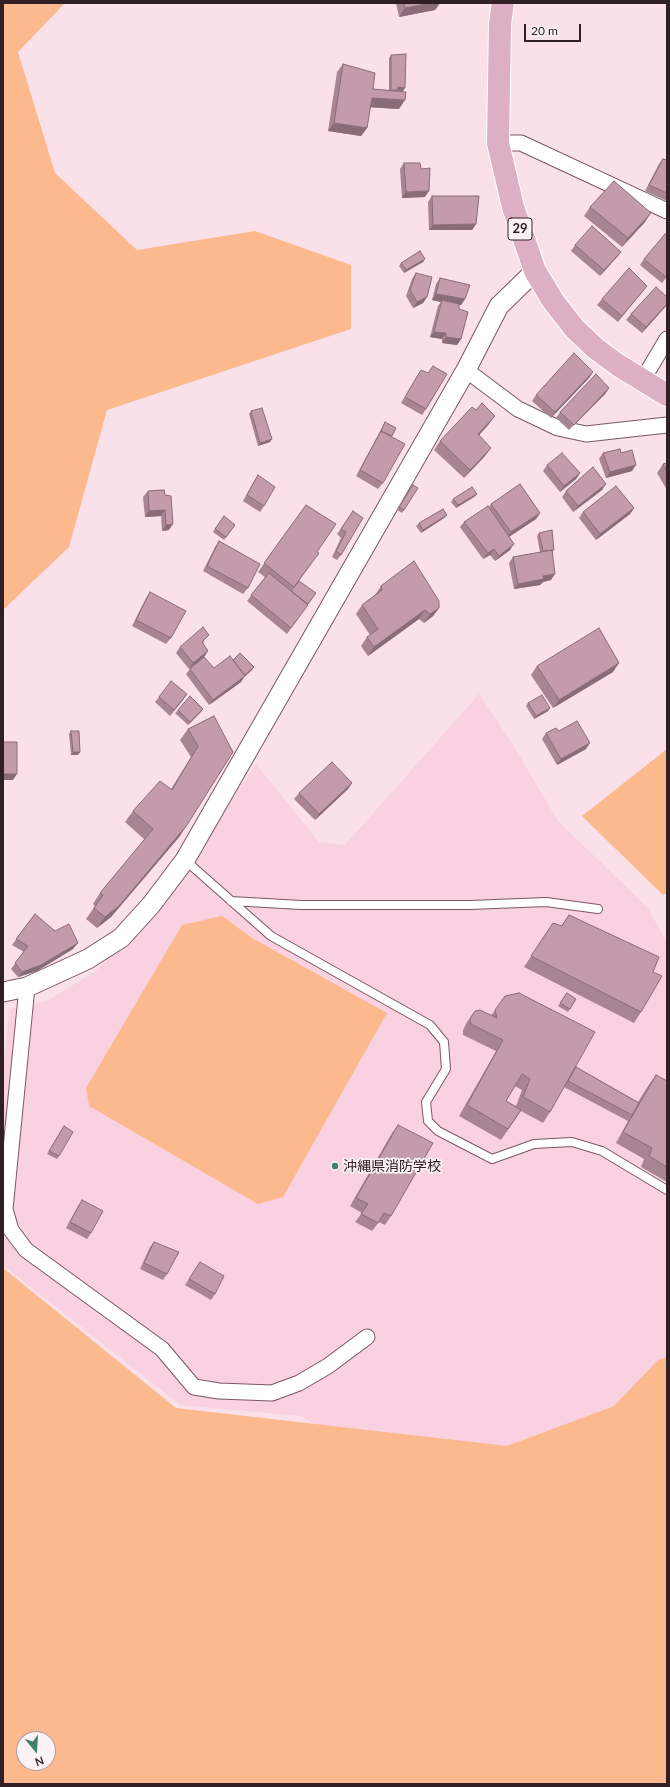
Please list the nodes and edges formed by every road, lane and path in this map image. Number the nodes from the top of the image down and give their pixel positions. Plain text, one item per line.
1 (502, 3) edge
2 (498, 143) junction
3 (667, 212) edge
4 (535, 271) junction
5 (667, 340) edge
6 (466, 370) junction
7 (642, 381) junction
8 (667, 395) edge
9 (667, 425) edge
10 (185, 860) junction
11 (231, 900) junction
12 (598, 909) dead end
13 (28, 988) junction
14 (3, 992) edge
15 (667, 1190) edge
16 (367, 1337) dead end

1 - 2 main road, 29
2 - 3 street
2 - 4 main road, 29
4 - 6 street
4 - 7 main road, 29
5 - 7 street
6 - 9 street
6 - 10 street
7 - 8 main road, 29
10 - 11 lane
10 - 13 street
11 - 12 lane
11 - 15 lane
13 - 14 street
13 - 16 street

